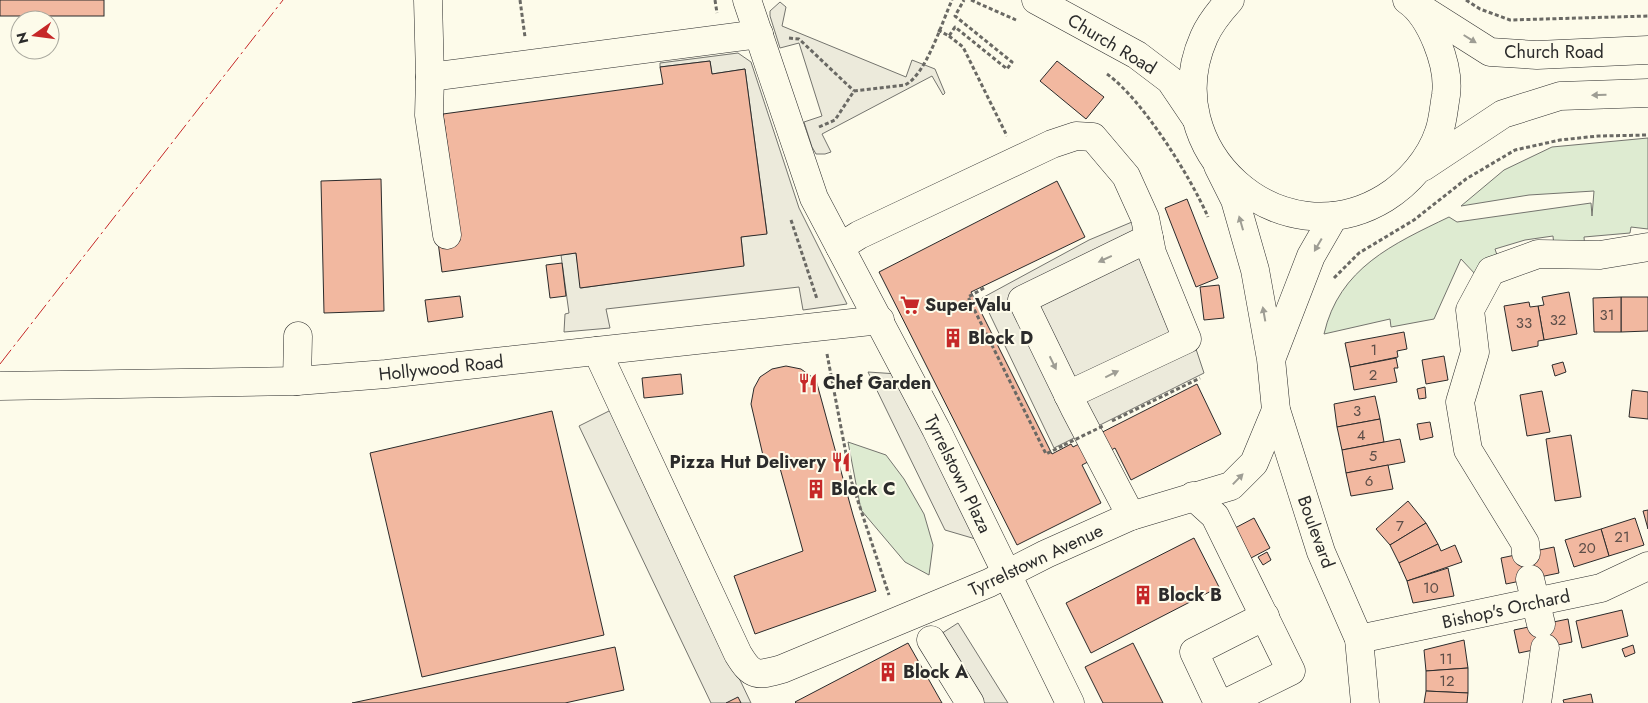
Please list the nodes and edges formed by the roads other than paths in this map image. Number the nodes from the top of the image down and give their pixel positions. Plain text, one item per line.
1 (428, 0) edge
2 (747, 0) edge
3 (1036, 0) edge
4 (1230, 0) edge
5 (1410, 2) edge
6 (759, 34) junction
7 (1648, 50) edge
8 (430, 77) junction
9 (1648, 93) edge
10 (1197, 121) junction
11 (1218, 166) junction
12 (1418, 170) junction
13 (1334, 216) junction
14 (447, 235) dead end
15 (1149, 238) junction
16 (840, 247) junction
17 (1648, 247) edge
18 (880, 320) junction
19 (298, 336) dead end
20 (597, 351) junction
21 (1271, 359) junction
22 (297, 381) junction
23 (0, 386) edge
24 (1068, 395) junction
25 (1276, 410) junction
26 (1193, 496) junction
27 (1131, 516) junction
28 (1648, 566) edge
29 (1007, 574) junction
30 (1536, 601) junction
31 (1264, 616) junction
32 (1359, 639) junction
33 (931, 640) dead end
34 (970, 703) edge
35 (1070, 703) edge
36 (1218, 703) edge
37 (1226, 703) edge
38 (1365, 703) edge
39 (1538, 703) edge

1 - 8 street
2 - 6 street, Tyrrelstown Plaza
3 - 10 street, Church Road
4 - 10 street
5 -> 7 street, Church Road
5 - 12 street
6 - 8 street
6 - 16 street, Tyrrelstown Plaza
8 - 14 street
9 -> 12 street
10 - 11 street
11 - 13 street
21 -> 11 street, Boulevard
12 - 13 street
13 -> 21 street, Boulevard
15 - 16 street
24 -> 15 street
15 -> 24 street
16 - 18 street, Tyrrelstown Plaza
17 - 30 street
18 - 20 street, Hollywood Road
18 - 29 street, Tyrrelstown Plaza
19 - 22 street
20 - 22 street, Hollywood Road
20 - 29 street, Tyrrelstown Avenue
21 - 25 street, Boulevard
22 - 23 street, Hollywood Road
24 - 27 street
26 -> 25 street, Tyrrelstown Avenue
25 - 32 street, Boulevard
26 - 27 street, Tyrrelstown Avenue
26 - 31 street
27 - 29 street, Tyrrelstown Avenue
28 - 30 street, Bishop's Orchard
29 - 35 street, Tyrrelstown Plaza
30 - 32 street, Bishop's Orchard
30 - 39 street
31 - 36 street
31 - 37 street
32 - 38 street, Boulevard
33 - 34 street

